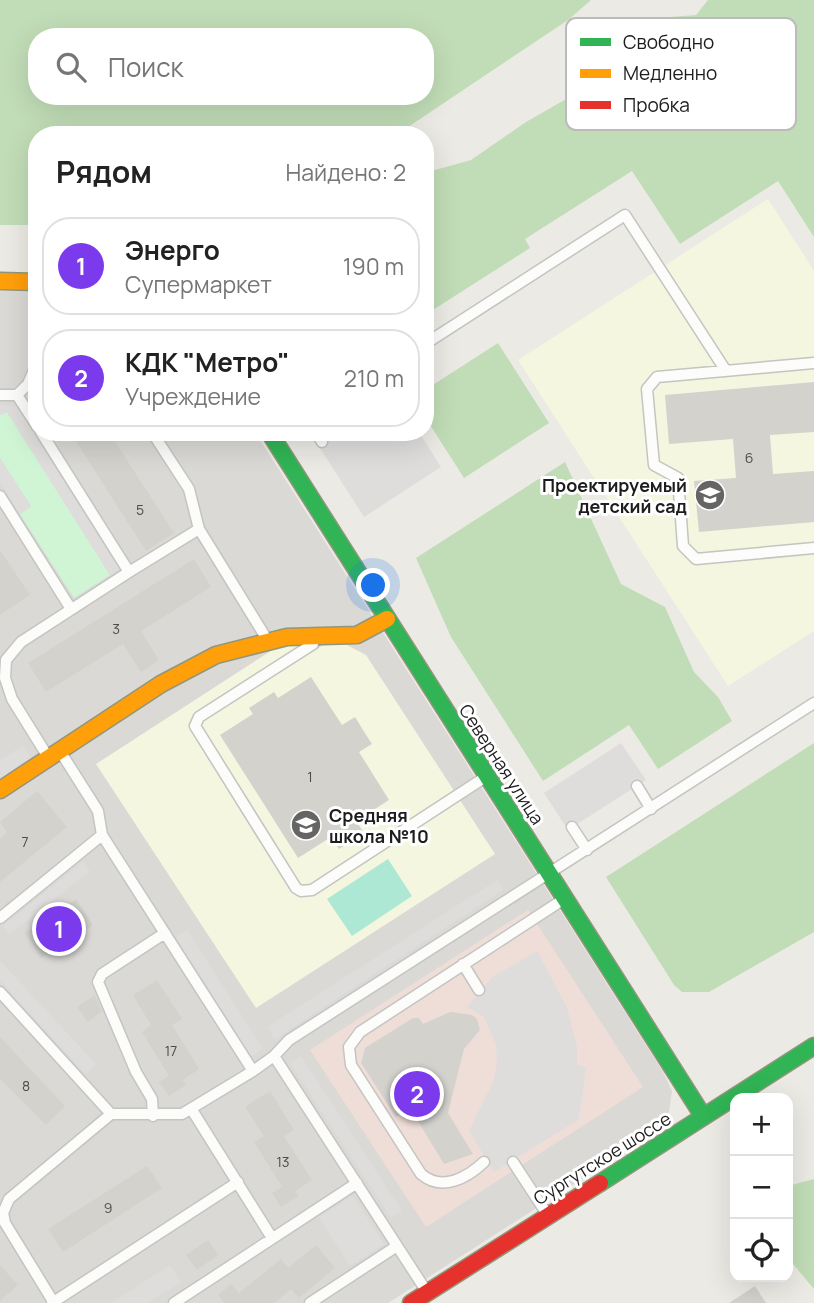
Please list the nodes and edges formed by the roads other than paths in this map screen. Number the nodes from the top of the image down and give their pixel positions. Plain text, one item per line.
1 (0, 281) edge
2 (28, 282) edge
3 (434, 338) edge
4 (814, 363) edge
5 (726, 371) junction
6 (28, 382) edge
7 (0, 394) edge
8 (17, 395) junction
9 (28, 412) edge
10 (47, 441) edge
11 (158, 441) edge
12 (277, 441) edge
13 (0, 496) edge
14 (199, 529) junction
15 (814, 548) edge
16 (129, 572) junction
17 (71, 608) junction
18 (387, 620) junction
19 (326, 635) junction
20 (268, 641) junction
21 (814, 703) edge
22 (54, 754) junction
23 (487, 776) junction
24 (636, 786) dead end
25 (0, 790) edge
26 (651, 808) junction
27 (572, 827) dead end
28 (102, 835) junction
29 (587, 850) junction
30 (550, 874) junction
31 (565, 898) junction
32 (0, 918) edge
33 (165, 933) junction
34 (463, 964) junction
35 (480, 990) dead end
36 (0, 992) edge
37 (814, 1046) edge
38 (274, 1056) junction
39 (253, 1070) junction
40 (192, 1110) junction
41 (111, 1114) junction
42 (152, 1116) junction
43 (703, 1116) junction
44 (484, 1162) dead end
45 (513, 1162) dead end
46 (237, 1182) junction
47 (357, 1183) junction
48 (547, 1215) junction
49 (272, 1238) junction
50 (397, 1246) junction
51 (428, 1292) junction
52 (53, 1303) edge
53 (174, 1303) edge
54 (310, 1303) edge
55 (411, 1303) edge

1 - 2 street
3 - 5 lane
4 - 5 lane
5 - 15 lane
6 - 8 lane
7 - 8 lane
8 - 9 lane
10 - 16 lane
11 - 14 lane
12 - 18 street, Северная улица
13 - 17 lane
14 - 16 lane
14 - 20 lane
16 - 17 lane
17 - 22 lane
18 - 19 street
18 - 23 street, Северная улица
19 - 20 street
19 - 23 lane
20 - 22 street
21 - 26 lane
22 - 25 street
22 - 28 lane
23 - 30 street, Северная улица
24 - 26 lane
26 - 29 lane
27 - 29 lane
28 - 32 lane
28 - 33 lane
29 - 30 lane
30 - 31 street, Северная улица
30 - 38 lane
31 - 34 lane
31 - 43 street, Северная улица
33 - 39 lane
33 - 42 lane
34 - 35 lane
34 - 44 lane
36 - 41 lane
37 - 43 street, Сургутское шоссе
38 - 39 lane
38 - 47 lane
39 - 40 lane
40 - 42 lane
40 - 46 lane
41 - 42 lane
41 - 52 lane
43 - 48 street, Сургутское шоссе
45 - 48 lane
46 - 49 lane
46 - 52 lane
47 - 49 lane
47 - 50 lane
48 - 51 street, Сургутское шоссе
49 - 53 lane
50 - 51 lane
50 - 54 lane
51 - 55 street, Сургутское шоссе

